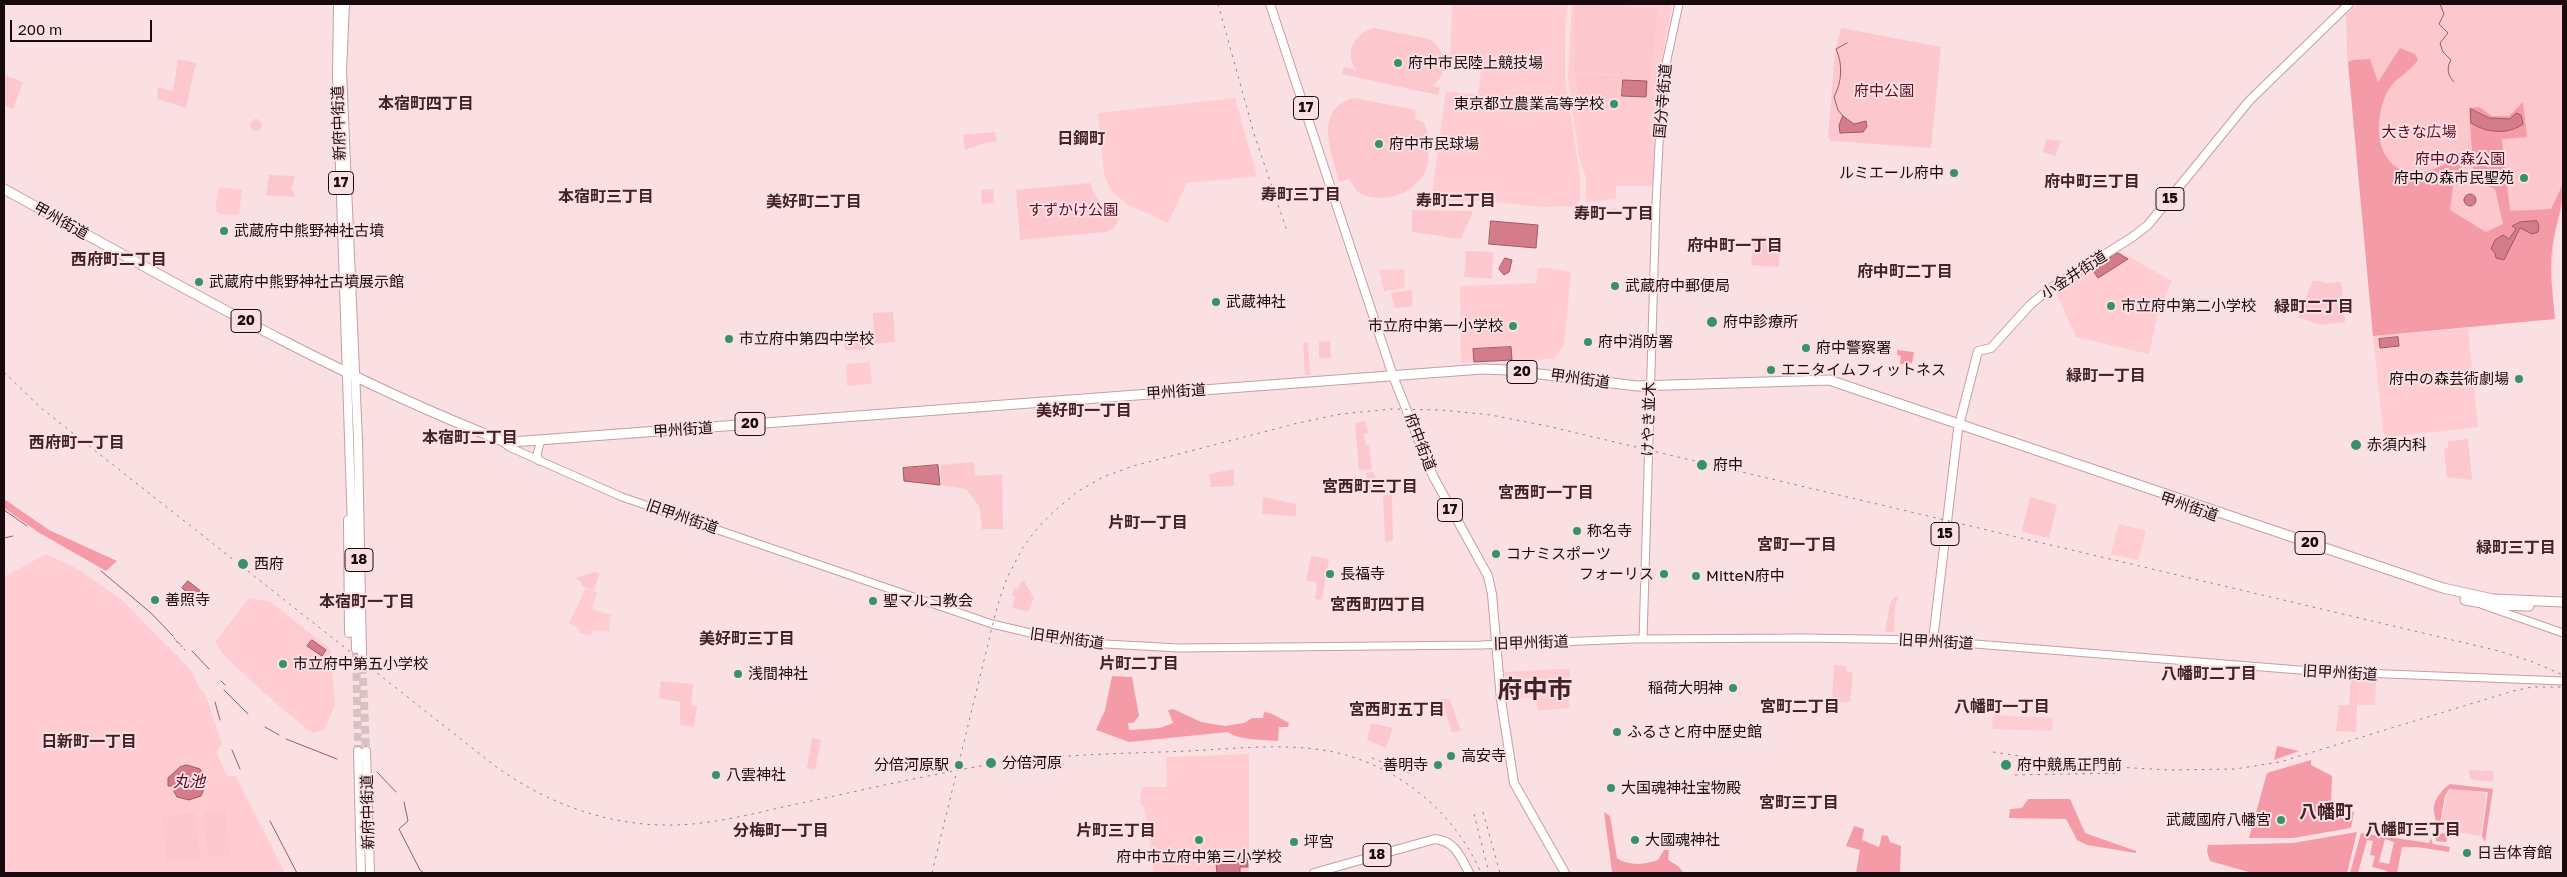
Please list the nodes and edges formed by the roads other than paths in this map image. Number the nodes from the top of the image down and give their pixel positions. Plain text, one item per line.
1 (338, 4) edge
2 (345, 4) edge
3 (1270, 4) edge
4 (1679, 4) edge
5 (2349, 4) edge
6 (4, 189) edge
7 (1656, 199) joint
8 (346, 373) junction
9 (1393, 376) junction
10 (355, 377) junction
11 (1650, 386) junction
12 (1959, 426) junction
13 (497, 439) junction
14 (536, 441) junction
15 (539, 461) junction
16 (358, 482) junction
17 (351, 504) junction
18 (2505, 600) junction
19 (2563, 602) edge
20 (2480, 603) junction
21 (2563, 607) edge
22 (2522, 612) junction
23 (349, 633) dead end
24 (2563, 633) edge
25 (367, 638) dead end
26 (1643, 639) junction
27 (1933, 640) junction
28 (1497, 645) junction
29 (356, 649) tunnel mouth
30 (362, 654) tunnel mouth
31 (2563, 681) edge
32 (1467, 870) edge
33 (361, 873) edge
34 (370, 873) edge
35 (1314, 873) edge
36 (1565, 873) edge

1 - 8 main road, 新府中街道 / 17
2 - 10 main road, 新府中街道 / 17
3 - 9 main road, 府中街道 / 17
4 - 7 main road, 国分寺街道
5 - 12 main road, 小金井街道 / 15
6 - 8 highway, 甲州街道 / 20
7 - 11 main road, けやき並木
8 - 10 highway, 20
8 - 17 main road, 18
9 - 11 highway, 甲州街道 / 20
9 - 14 highway, 甲州街道 / 20
9 - 28 main road, 府中街道 / 17
10 - 13 highway, 20
10 - 16 main road, 18
11 - 12 highway, 甲州街道 / 20
11 - 26 main road, けやき並木
12 - 18 highway, 甲州街道 / 20
12 - 20 highway, 甲州街道 / 20
12 - 27 main road, 小金井街道 / 15
13 - 14 highway, 20
13 - 15 main road, 旧甲州街道
14 - 15 main road
15 - 28 main road, 旧甲州街道
16 - 25 main road
16 - 30 main road, 18
17 - 23 main road
17 - 29 main road, 18
18 - 19 highway, 甲州街道 / 20
18 - 22 main road
20 - 22 highway, 甲州街道 / 20
20 - 22 main road
21 - 22 highway, 甲州街道 / 20
22 - 24 main road
26 - 27 main road, 旧甲州街道
26 - 28 main road, 旧甲州街道
27 - 31 main road, 旧甲州街道
28 - 36 main road, 府中街道
32 - 35 main road, 18
33 - 34 main road, 新府中街道

